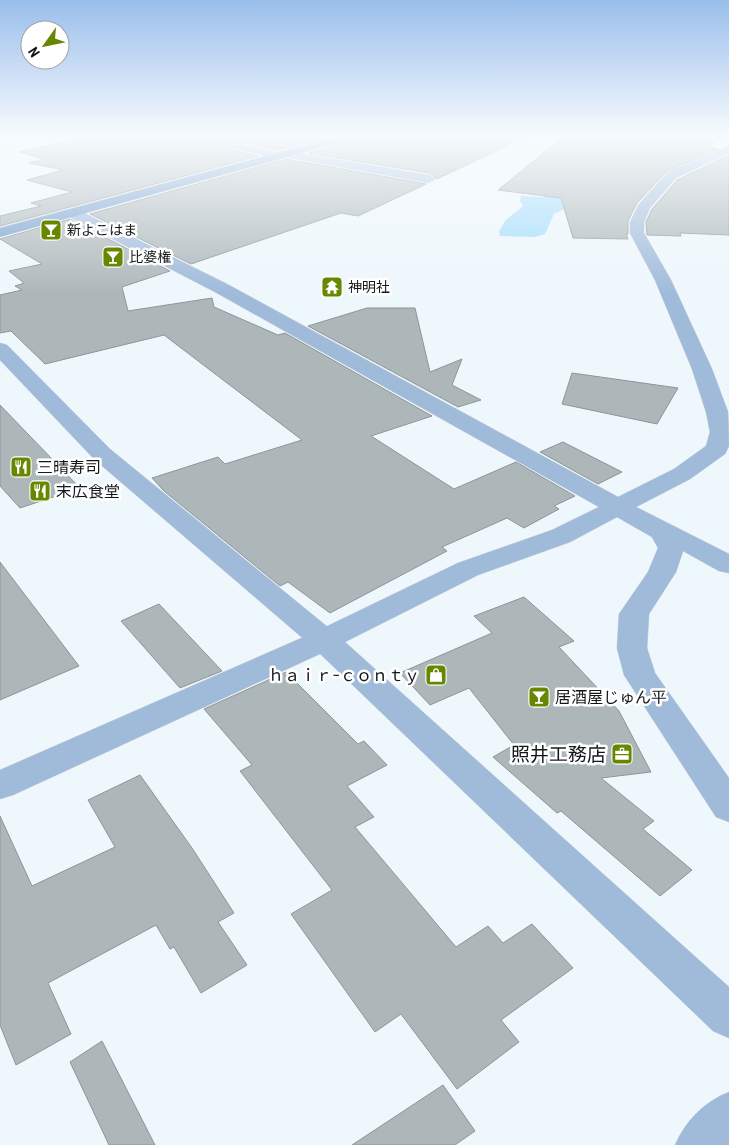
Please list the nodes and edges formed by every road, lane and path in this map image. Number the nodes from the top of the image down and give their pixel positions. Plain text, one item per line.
1 (166, 187) edge
2 (661, 187) edge
3 (73, 213) junction
4 (0, 233) edge
5 (0, 349) edge
6 (618, 508) junction
7 (663, 532) junction
8 (729, 565) edge
9 (324, 640) junction
10 (0, 785) edge
11 (729, 807) edge
12 (729, 1016) edge
13 (729, 1116) edge
14 (700, 1145) edge

1 - 3 main road
2 - 6 street
3 - 4 main road
3 - 6 street
5 - 9 street
6 - 7 street
6 - 9 street
7 - 8 street
7 - 11 street
9 - 10 street
9 - 12 street
13 - 14 street

